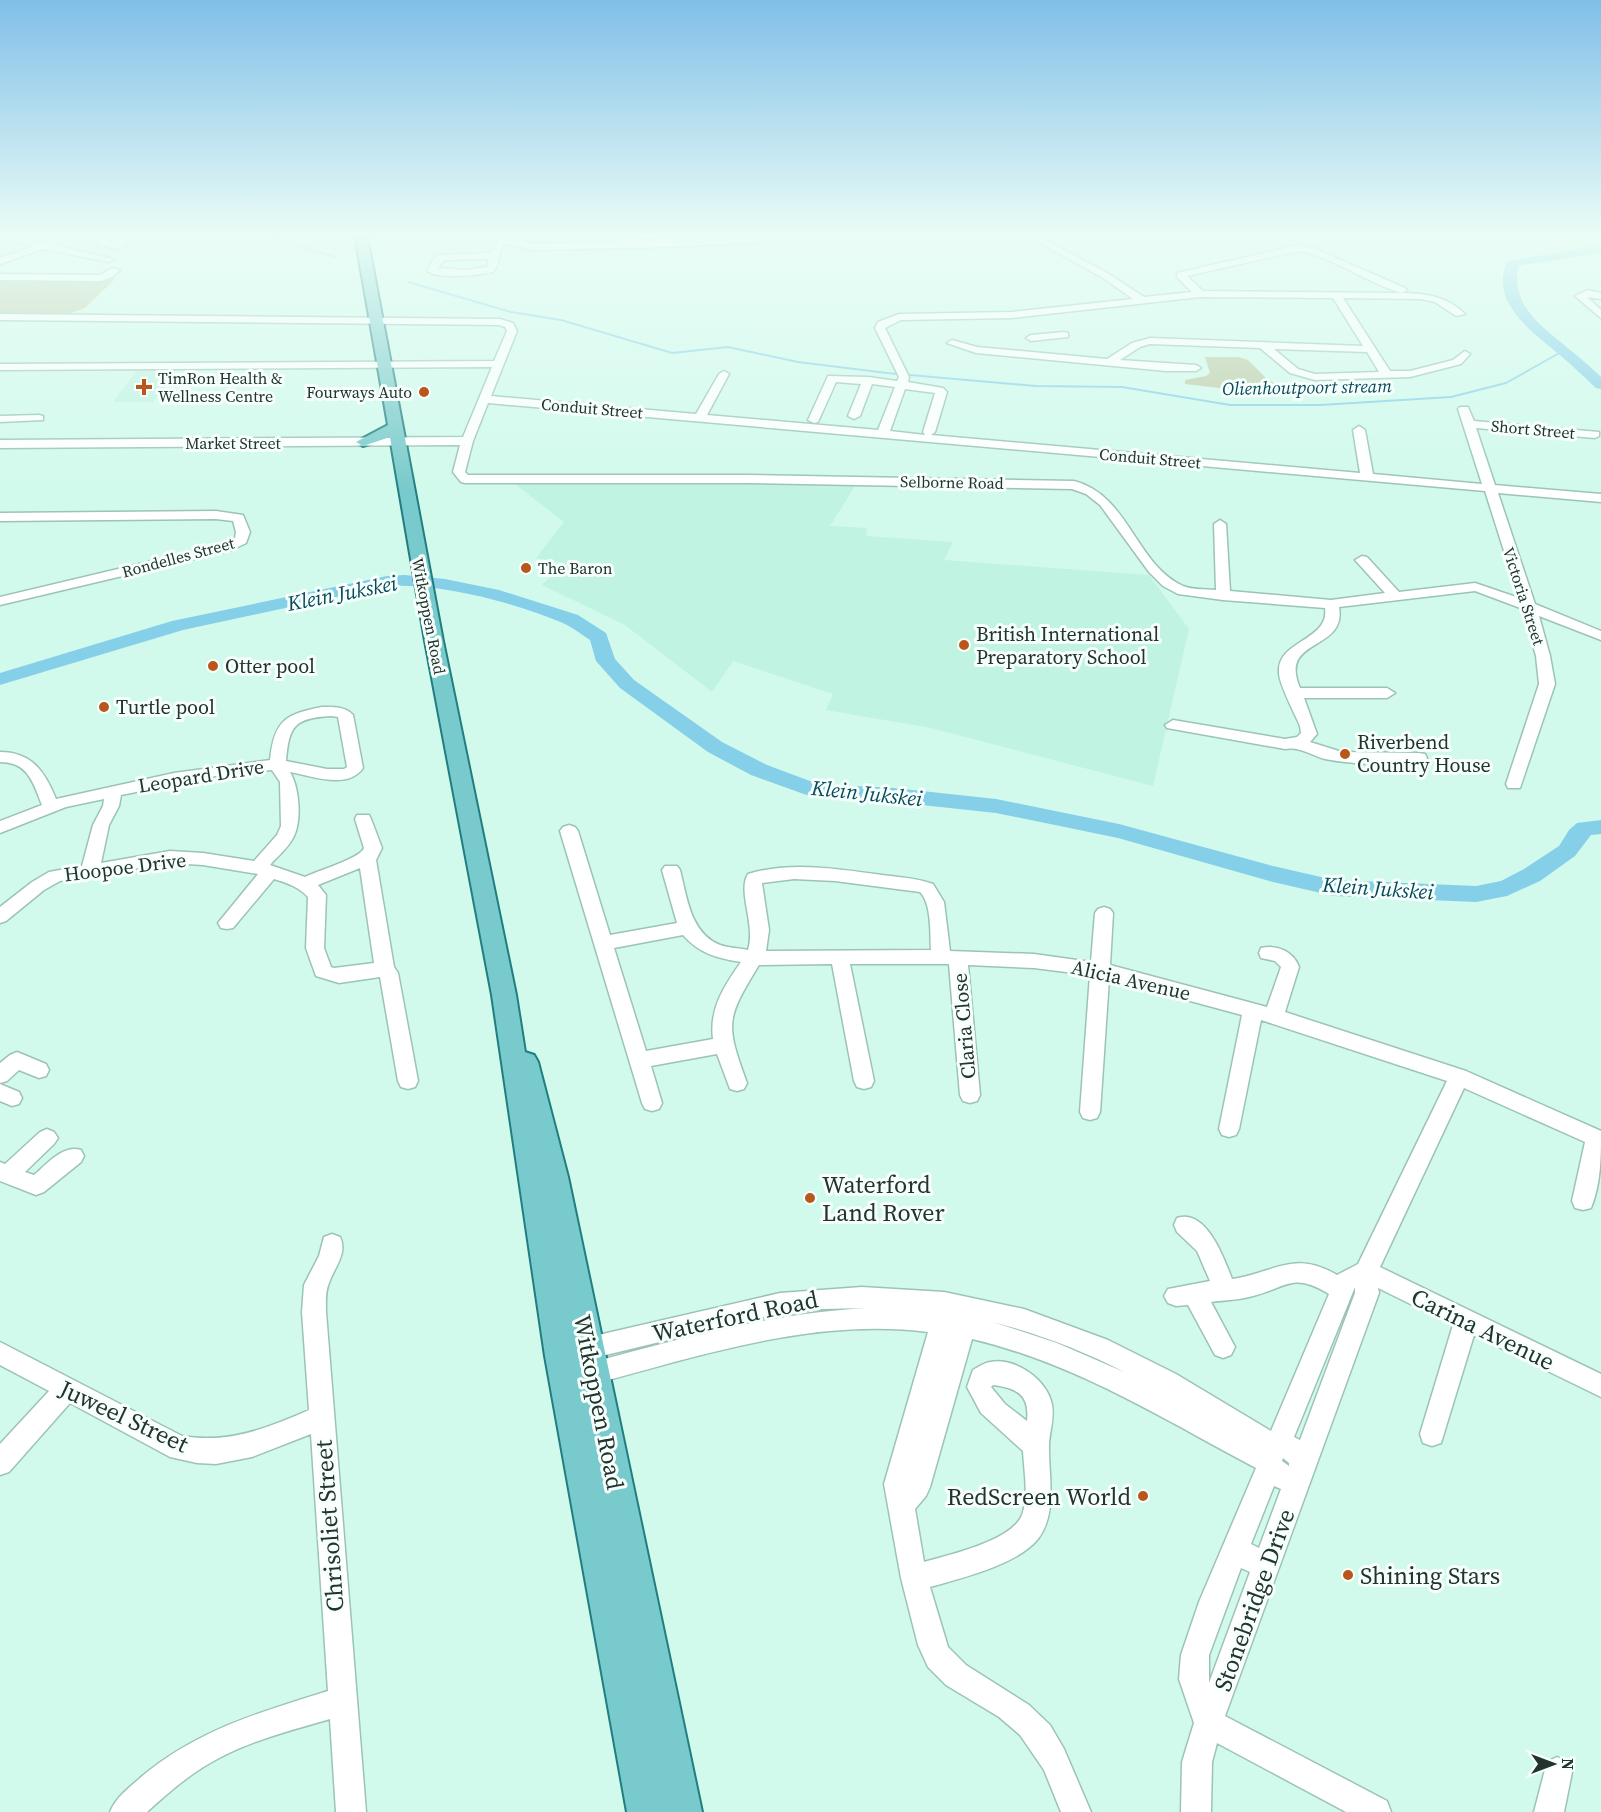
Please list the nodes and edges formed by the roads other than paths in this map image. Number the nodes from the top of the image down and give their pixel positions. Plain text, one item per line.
1 (375, 320) edge
2 (410, 321) edge
3 (888, 321) edge
4 (1352, 321) edge
5 (1064, 335) dead end
6 (1045, 337) junction
7 (1031, 338) dead end
8 (952, 343) dead end
9 (1263, 345) junction
10 (1370, 349) junction
11 (1466, 354) dead end
12 (1041, 356) junction
13 (1110, 362) junction
14 (496, 364) junction
15 (384, 365) junction
16 (0, 367) edge
17 (1196, 368) dead end
18 (724, 374) dead end
19 (1387, 375) junction
20 (903, 377) junction
21 (868, 380) junction
22 (484, 399) junction
23 (1464, 409) dead end
24 (854, 416) dead end
25 (0, 418) edge
26 (39, 418) dead end
27 (699, 418) junction
28 (814, 420) dead end
29 (1471, 424) junction
30 (1359, 430) dead end
31 (929, 432) dead end
32 (396, 434) junction
33 (883, 434) junction
34 (1595, 434) dead end
35 (466, 441) junction
36 (363, 442) joint
37 (0, 444) edge
38 (1367, 477) junction
39 (1489, 488) junction
40 (1601, 498) edge
41 (2, 521) edge
42 (1220, 524) dead end
43 (1362, 560) dead end
44 (1223, 596) junction
45 (1395, 596) junction
46 (0, 601) edge
47 (1331, 604) junction
48 (1529, 606) junction
49 (1601, 636) edge
50 (1294, 693) junction
51 (1387, 693) dead end
52 (1173, 725) dead end
53 (1299, 743) junction
54 (0, 757) edge
55 (1419, 758) dead end
56 (278, 764) junction
57 (1514, 784) dead end
58 (113, 792) junction
59 (51, 807) junction
60 (363, 819) dead end
61 (0, 827) edge
62 (569, 831) dead end
63 (367, 859) junction
64 (90, 870) junction
65 (264, 870) junction
66 (671, 870) dead end
67 (305, 884) junction
68 (1104, 913) dead end
69 (0, 917) edge
70 (227, 923) dead end
71 (687, 928) junction
72 (604, 943) junction
73 (1268, 953) dead end
74 (949, 957) junction
75 (754, 958) junction
76 (840, 959) junction
77 (1101, 970) junction
78 (385, 971) junction
79 (1253, 1010) junction
80 (1274, 1016) junction
81 (723, 1045) junction
82 (640, 1060) junction
83 (39, 1070) dead end
84 (0, 1075) edge
85 (1459, 1077) junction
86 (408, 1081) dead end
87 (864, 1081) dead end
88 (737, 1083) dead end
89 (970, 1095) dead end
90 (652, 1103) dead end
91 (1090, 1112) dead end
92 (1229, 1129) dead end
93 (47, 1138) dead end
94 (1599, 1139) edge
95 (73, 1156) dead end
96 (4, 1173) edge
97 (1583, 1201) dead end
98 (1185, 1225) dead end
99 (332, 1244) dead end
100 (1366, 1271) junction
101 (1224, 1288) junction
102 (1342, 1290) junction
103 (955, 1315) junction
104 (1466, 1321) junction
105 (1222, 1347) dead end
106 (0, 1353) edge
107 (1314, 1357) junction
108 (576, 1365) junction
109 (1338, 1370) junction
110 (1601, 1386) edge
111 (66, 1390) junction
112 (321, 1417) junction
113 (1432, 1434) dead end
114 (1036, 1446) dead end
115 (1273, 1455) junction
116 (0, 1463) edge
117 (1301, 1470) junction
118 (1235, 1550) junction
119 (1265, 1566) junction
120 (914, 1578) junction
121 (342, 1701) junction
122 (1208, 1723) junction
123 (1557, 1772) dead end
124 (125, 1812) edge
125 (351, 1812) edge
126 (646, 1812) edge
127 (683, 1812) edge
128 (1076, 1812) edge
129 (1196, 1812) edge
130 (1376, 1812) edge
131 (1549, 1812) edge

1 - 15 main road, Witkoppen Road
2 - 14 street
3 - 20 street
4 - 10 street
5 - 6 street
6 - 7 street
6 - 12 street
8 - 12 street
9 - 10 street
9 - 13 street
9 - 19 street
10 - 19 street
11 - 19 street
12 - 13 street
13 - 17 street
14 - 15 street
14 - 22 street
15 - 16 street
15 - 32 main road, Witkoppen Road
18 - 27 street
20 - 21 street
20 - 31 street
20 - 33 street
21 - 24 street
21 - 28 street
22 - 27 street, Conduit Street
22 - 35 street
23 - 29 street, Victoria Street
25 - 26 street
27 - 33 street, Conduit Street
29 - 34 street, Short Street
29 - 39 street, Victoria Street
30 - 38 street
32 - 35 street
32 - 36 main road
32 - 108 main road, Witkoppen Road
33 - 38 street, Conduit Street
35 - 44 street, Selborne Road
36 - 37 street, Market Street
38 - 39 street, Conduit Street
39 - 40 street, Conduit Street
39 - 48 street, Victoria Street
41 - 46 street, Rondelles Street
42 - 44 street
43 - 45 street
44 - 47 street, Selborne Road
45 - 47 street, Selborne Road
45 - 48 street, Selborne Road
47 - 50 street
48 - 49 street, Selborne Road
48 - 57 street, Victoria Street
50 - 51 street
50 - 53 street
52 - 53 street
53 - 55 street
54 - 59 street
56 - 56 street, Leopard Drive
56 - 58 street, Leopard Drive
56 - 65 street
58 - 59 street, Leopard Drive
58 - 64 street
59 - 61 street, Leopard Drive
60 - 63 street
62 - 72 street
63 - 67 street
63 - 78 street
64 - 65 street, Hoopoe Drive
64 - 69 street, Hoopoe Drive
65 - 67 street, Hoopoe Drive
65 - 70 street
66 - 71 street
67 - 78 street
68 - 77 street
71 - 72 street
71 - 75 street, Alicia Avenue
72 - 82 street
73 - 80 street
74 - 75 street, Claria Close
74 - 76 street, Alicia Avenue
74 - 77 street, Alicia Avenue
74 - 89 street, Claria Close
75 - 76 street, Alicia Avenue
75 - 81 street
76 - 87 street
77 - 79 street, Alicia Avenue
77 - 91 street
78 - 86 street
79 - 80 street, Alicia Avenue
79 - 92 street
80 - 85 street, Alicia Avenue
81 - 82 street
81 - 88 street
82 - 90 street
83 - 84 street
85 - 94 street, Alicia Avenue
85 - 100 street, Stonebridge Drive
93 - 96 street
94 - 97 street
95 - 96 street
98 - 101 street
99 - 112 street, Chrisoliet Street
100 - 102 street, Stonebridge Drive
100 - 104 street, Carina Avenue
100 - 109 street, Stonebridge Drive
101 - 102 street
101 - 105 street
102 - 107 street, Stonebridge Drive
103 - 108 street, Waterford Road
103 - 115 street, Waterford Road
103 - 120 street
104 - 110 street, Carina Avenue
104 - 113 street
106 - 111 street, Juweel Street
107 - 109 street
107 - 115 street, Stonebridge Drive
108 - 126 main road, Witkoppen Road
108 - 127 main road, Witkoppen Road
109 - 117 street, Stonebridge Drive
111 - 112 street, Juweel Street
111 - 116 street
112 - 121 street, Chrisoliet Street
114 - 120 street
115 - 117 street, Waterford Road
115 - 118 street, Stonebridge Drive
117 - 119 street, Stonebridge Drive
118 - 119 street
118 - 122 street, Stonebridge Drive
119 - 122 street, Stonebridge Drive
120 - 128 street
121 - 124 street
121 - 125 street, Chrisoliet Street
122 - 129 street, Stonebridge Drive
122 - 130 street
123 - 131 street

